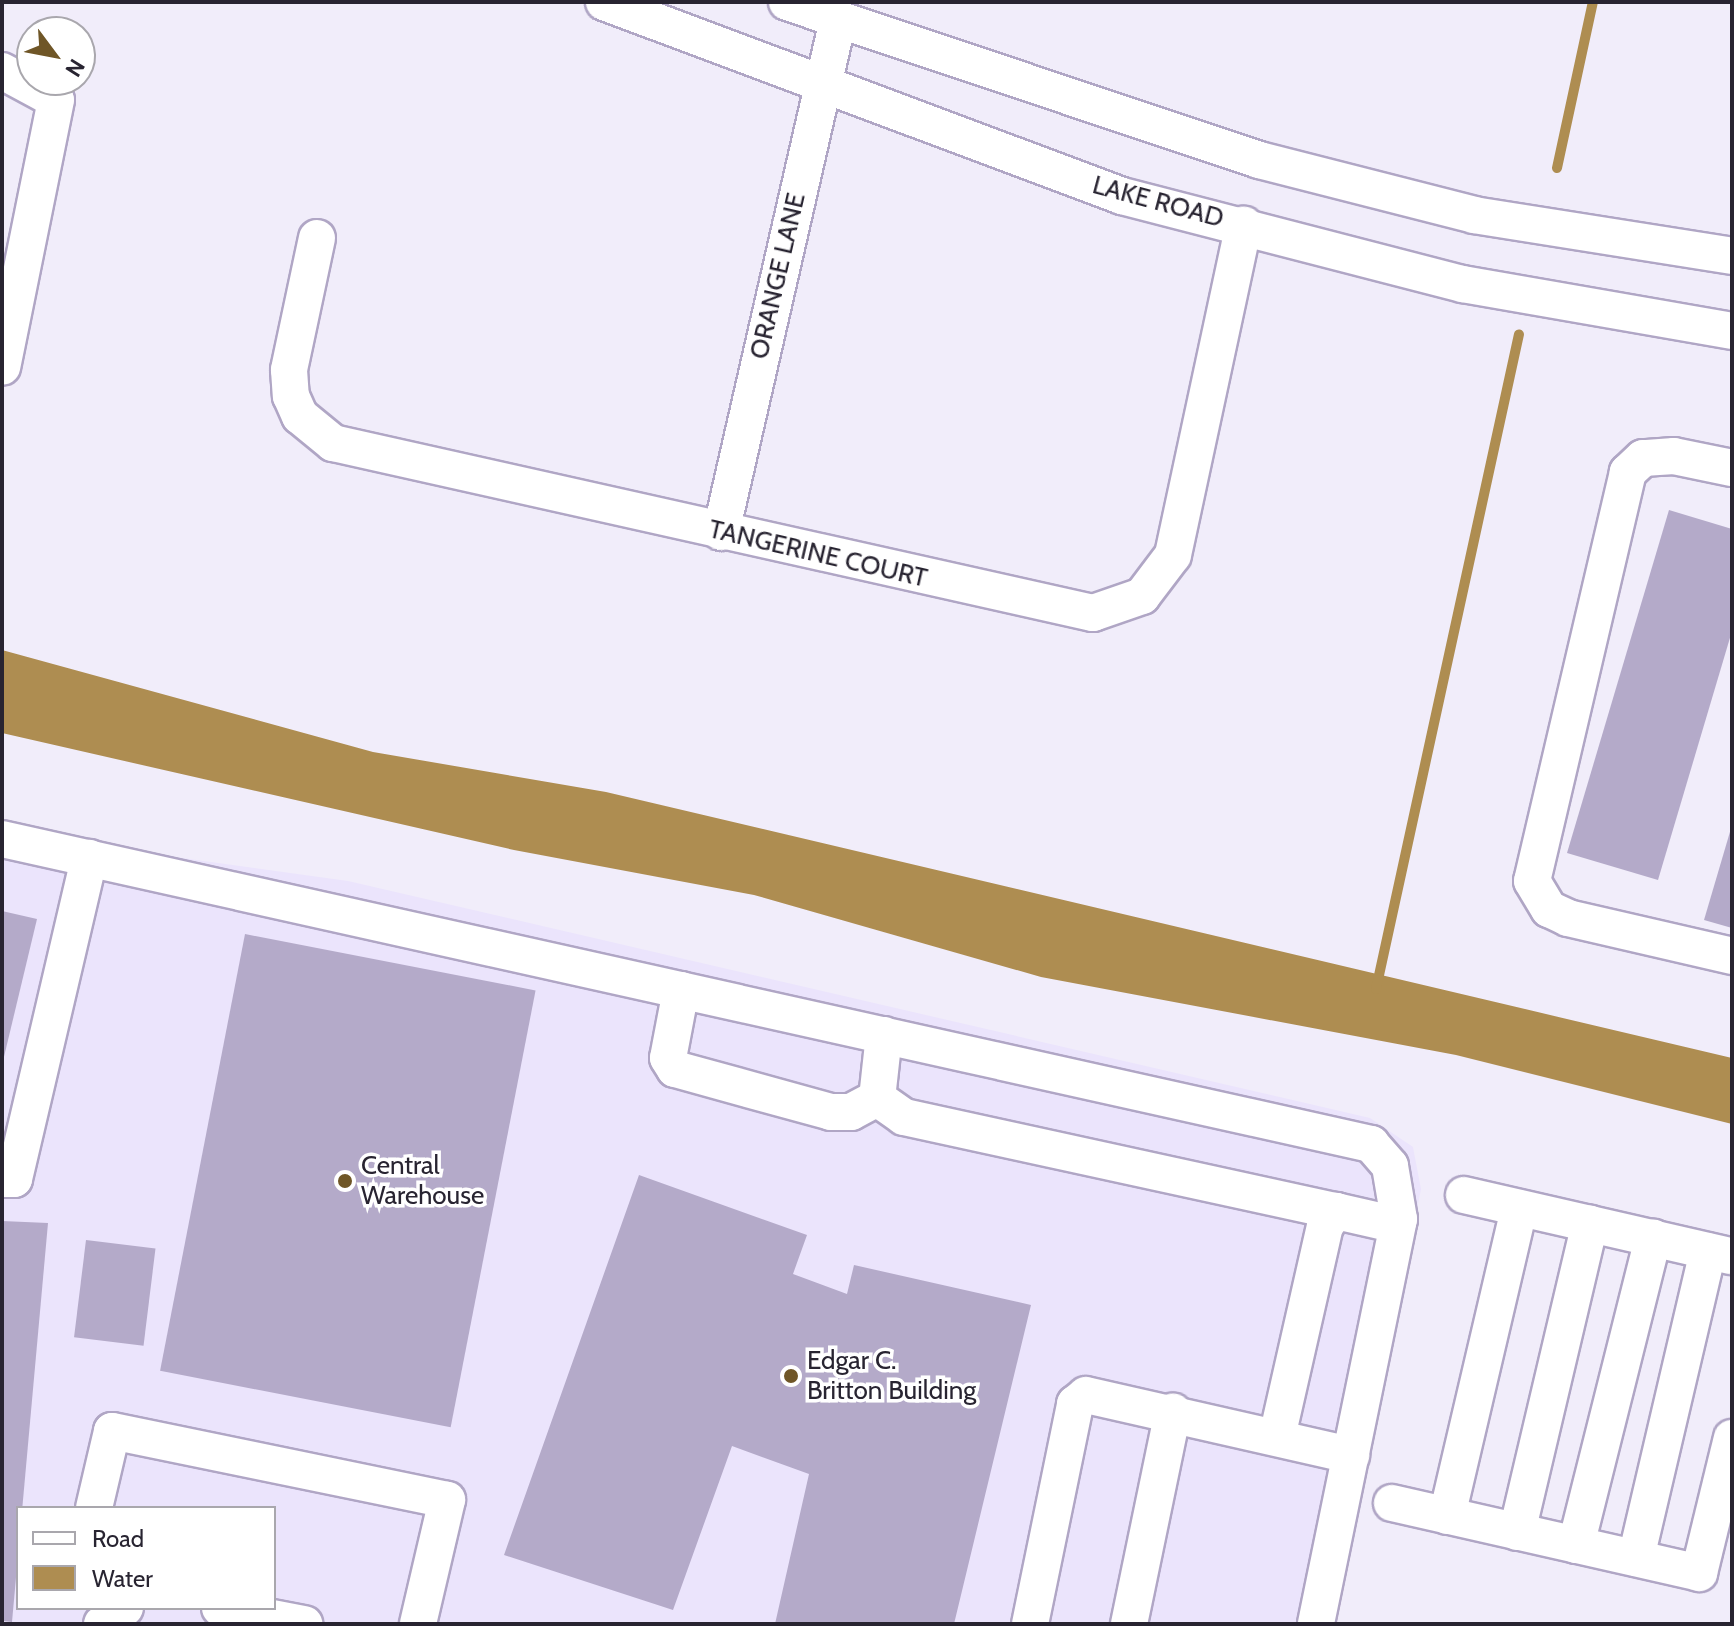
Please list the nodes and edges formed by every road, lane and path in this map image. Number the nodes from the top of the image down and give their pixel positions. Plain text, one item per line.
1 (604, 2) edge
2 (787, 2) edge
3 (838, 20) junction
4 (2, 71) edge
5 (821, 86) junction
6 (1244, 225) junction
7 (317, 238) dead end
8 (1732, 256) edge
9 (1732, 331) edge
10 (2, 367) edge
11 (1732, 468) edge
12 (721, 532) junction
13 (2, 839) edge
14 (89, 858) junction
15 (1732, 956) edge
16 (681, 990) junction
17 (884, 1035) junction
18 (877, 1098) junction
19 (2, 1179) edge
20 (1464, 1195) dead end
21 (1519, 1208) junction
22 (1336, 1211) junction
23 (1590, 1224) junction
24 (1397, 1225) junction
25 (1653, 1238) junction
26 (1720, 1254) edge
27 (1173, 1412) junction
28 (1277, 1437) junction
29 (1732, 1438) edge
30 (1351, 1455) junction
31 (1392, 1503) dead end
32 (94, 1506) edge
33 (1447, 1516) junction
34 (1517, 1532) junction
35 (1576, 1545) junction
36 (1636, 1558) junction
37 (122, 1610) edge
38 (230, 1610) edge
39 (1323, 1623) edge
40 (101, 1624) edge
41 (304, 1624) edge
42 (418, 1624) edge
43 (1030, 1624) edge
44 (1129, 1624) edge

1 - 5 street, LAKE ROAD
2 - 3 street
3 - 5 street, ORANGE LANE
3 - 8 street
4 - 10 street
5 - 6 street, LAKE ROAD
5 - 12 street, ORANGE LANE
6 - 9 street, LAKE ROAD
6 - 12 street, TANGERINE COURT
7 - 12 street, TANGERINE COURT
11 - 15 street
13 - 14 street
14 - 16 street
14 - 19 street
16 - 17 street
16 - 18 street
17 - 18 street
17 - 24 street
18 - 22 street
20 - 21 street
21 - 23 street
21 - 33 street
22 - 24 street
22 - 28 street
23 - 25 street
23 - 34 street
24 - 30 street
25 - 26 street
25 - 35 street
26 - 36 street
27 - 28 street
27 - 43 street
27 - 44 street
28 - 30 street
29 - 36 street
30 - 39 street
31 - 33 street
32 - 42 street
33 - 34 street
34 - 35 street
35 - 36 street
37 - 40 street
38 - 41 street

